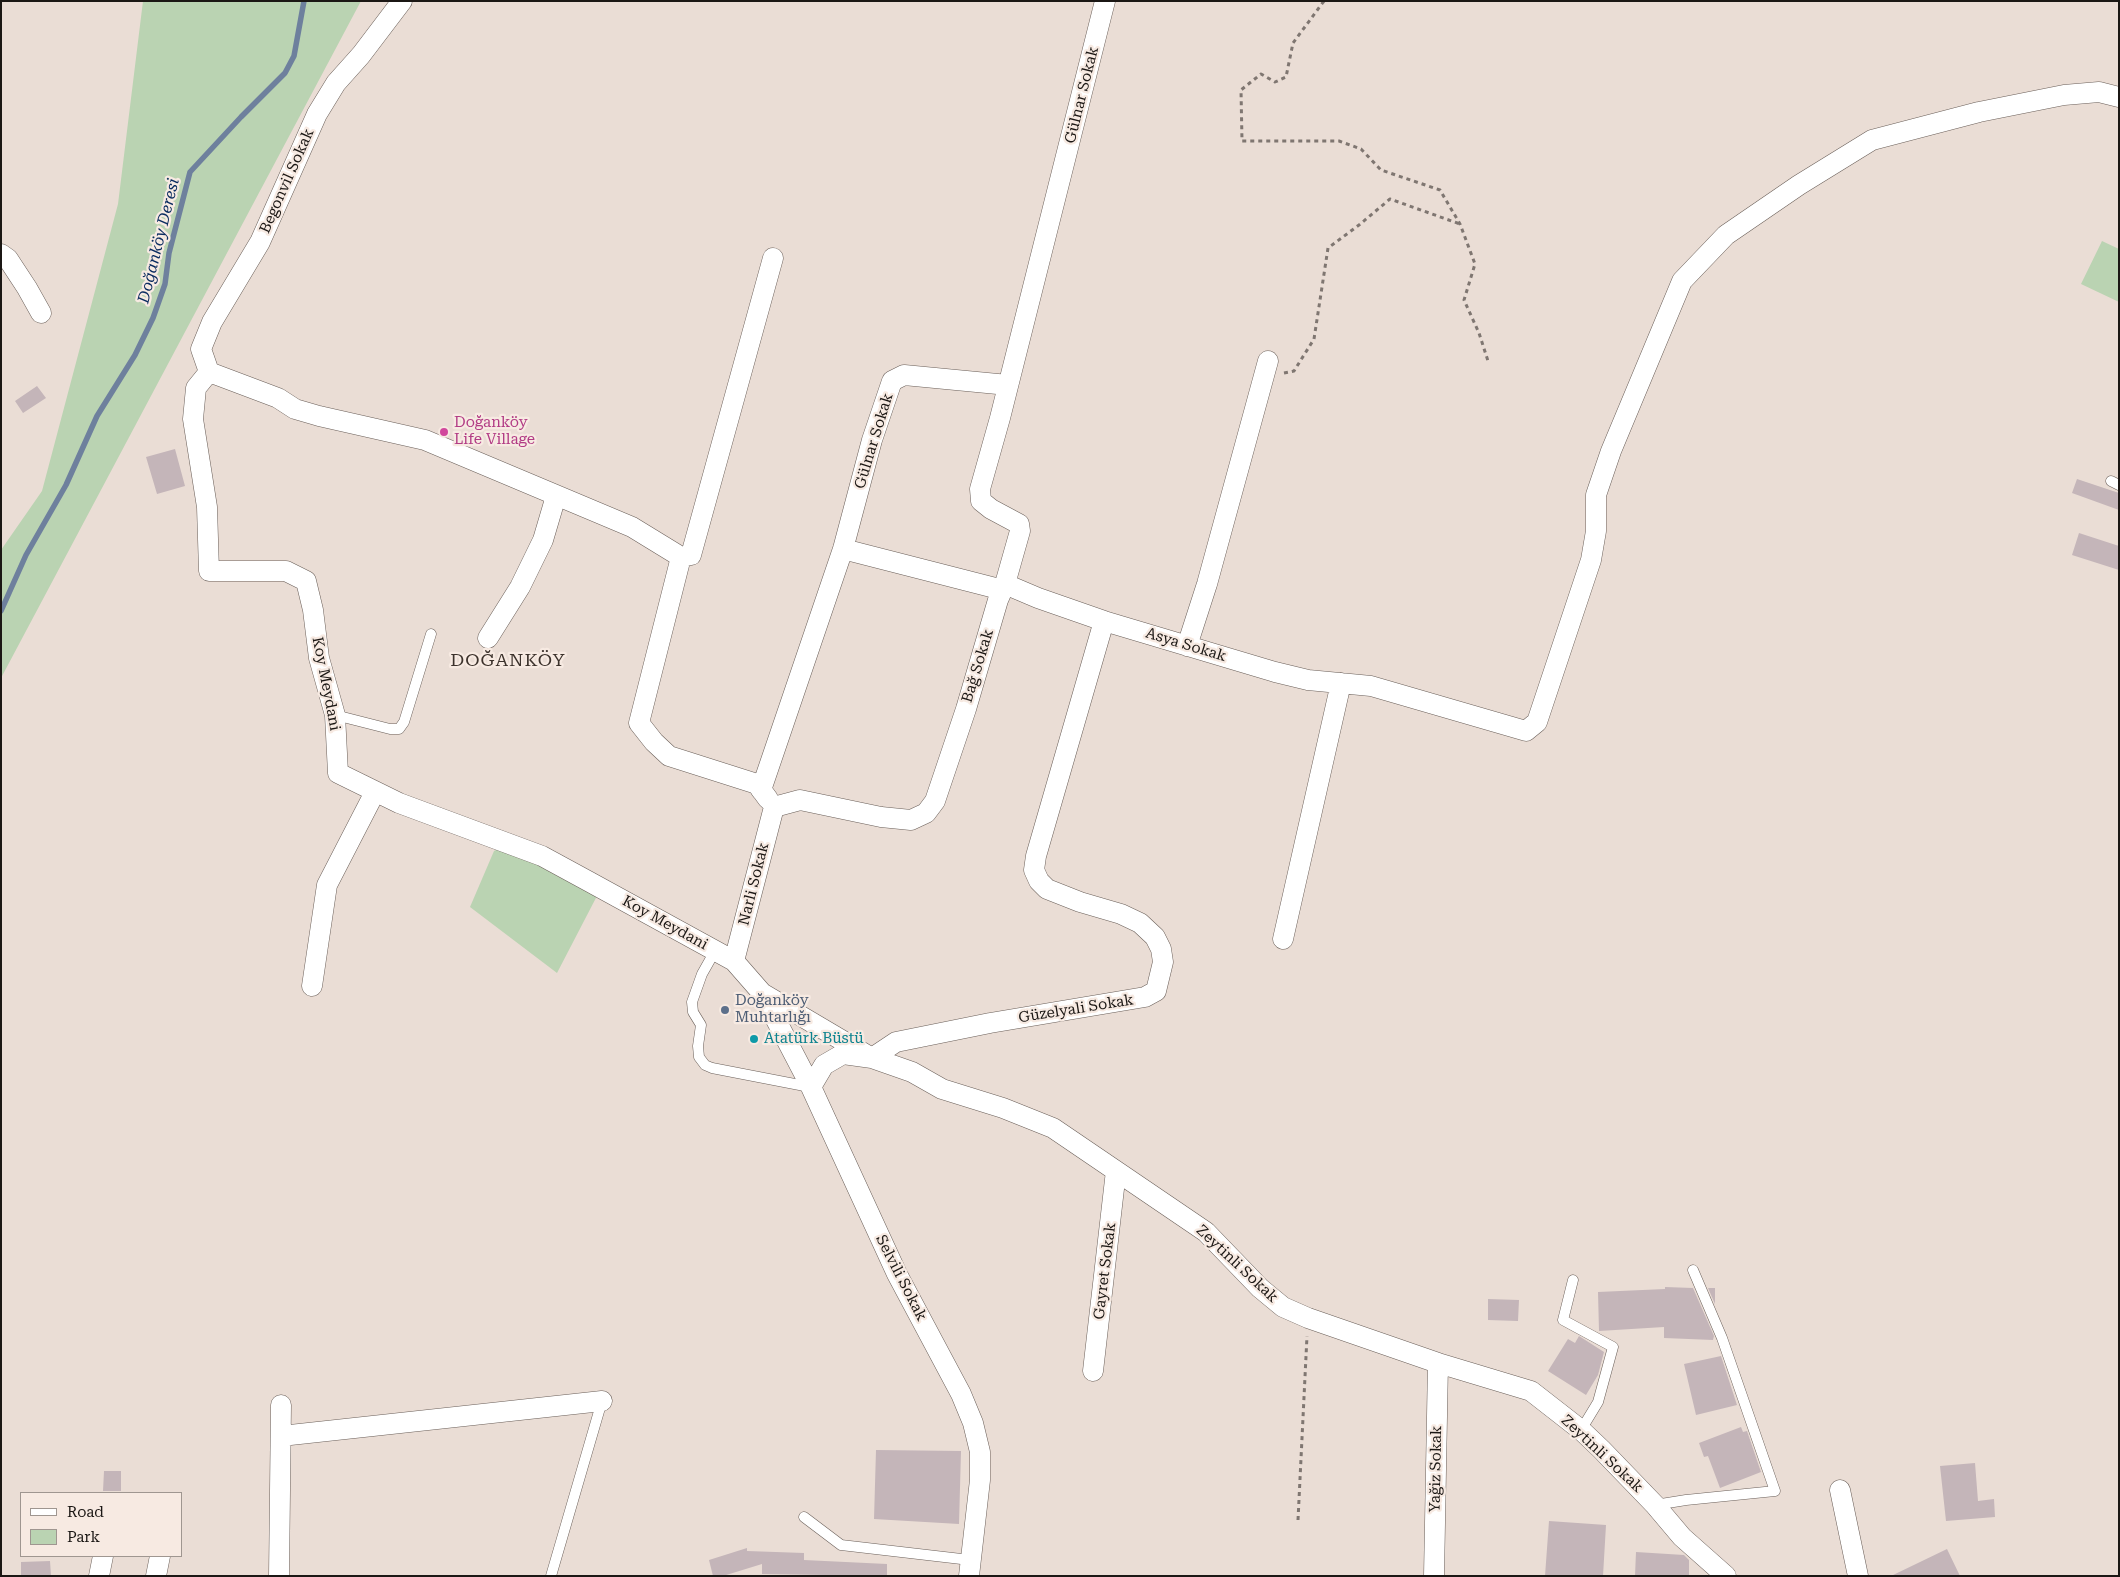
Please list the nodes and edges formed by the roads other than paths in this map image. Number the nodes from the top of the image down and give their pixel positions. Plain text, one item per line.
1 (402, 1) edge
2 (1105, 1) edge
3 (2119, 97) edge
4 (1, 254) edge
5 (773, 258) dead end
6 (41, 313) dead end
7 (1266, 369) road end
8 (209, 372) junction
9 (1008, 385) junction
10 (556, 496) junction
11 (843, 549) junction
12 (681, 557) junction
13 (1004, 587) junction
14 (1104, 621) junction
15 (431, 634) dead end
16 (488, 638) dead end
17 (1187, 646) junction
18 (1341, 683) junction
19 (335, 715) junction
20 (761, 790) junction
21 (375, 792) junction
22 (774, 807) junction
23 (1283, 939) dead end
24 (716, 951) junction
25 (734, 960) junction
26 (312, 986) dead end
27 (762, 993) junction
28 (872, 1058) junction
29 (811, 1087) junction
30 (1116, 1171) junction
31 (1693, 1270) dead end
32 (1573, 1280) dead end
33 (1438, 1363) junction
34 (1093, 1371) dead end
35 (602, 1401) joint
36 (281, 1405) dead end
37 (1581, 1430) junction
38 (281, 1436) junction
39 (1840, 1490) dead end
40 (1655, 1505) junction
41 (804, 1517) dead end
42 (103, 1557) edge
43 (160, 1557) edge
44 (970, 1568) edge
45 (99, 1576) edge
46 (156, 1576) edge
47 (279, 1576) edge
48 (550, 1576) edge
49 (1434, 1576) edge
50 (1726, 1576) edge
51 (1858, 1576) edge

1 - 8 street, Begonvil Sokak
2 - 9 street, Gülnar Sokak
3 - 18 street, Asya Sokak
4 - 6 street
5 - 12 street
7 - 17 street
8 - 10 street
8 - 19 street, Koy Meydani
9 - 11 street, Gülnar Sokak
9 - 13 street, Bağ Sokak
10 - 12 street
10 - 16 street
11 - 13 street, Asya Sokak
11 - 20 street, Gülnar Sokak
12 - 20 street
13 - 14 street, Asya Sokak
13 - 22 street, Bağ Sokak
14 - 17 street, Asya Sokak
14 - 28 street, Güzelyali Sokak
15 - 19 lane
17 - 18 street, Asya Sokak
18 - 23 street
19 - 21 street, Koy Meydani
20 - 22 street
21 - 24 street, Koy Meydani
21 - 26 street
22 - 25 street, Narli Sokak
24 - 25 street, Koy Meydani
24 - 29 lane
25 - 27 street, Zeytinli Sokak
27 - 28 street, Zeytinli Sokak
27 - 29 street, Selvili Sokak
28 - 29 street
28 - 30 street, Zeytinli Sokak
29 - 44 street, Selvili Sokak
30 - 33 street, Zeytinli Sokak
30 - 34 street, Gayret Sokak
31 - 40 lane
32 - 37 lane
33 - 37 street, Zeytinli Sokak
33 - 49 street, Yağiz Sokak
35 - 38 street
35 - 48 lane
36 - 38 street
37 - 40 street, Zeytinli Sokak
38 - 47 street
39 - 51 street
40 - 50 street, Zeytinli Sokak
41 - 44 lane
42 - 45 street
43 - 46 street

